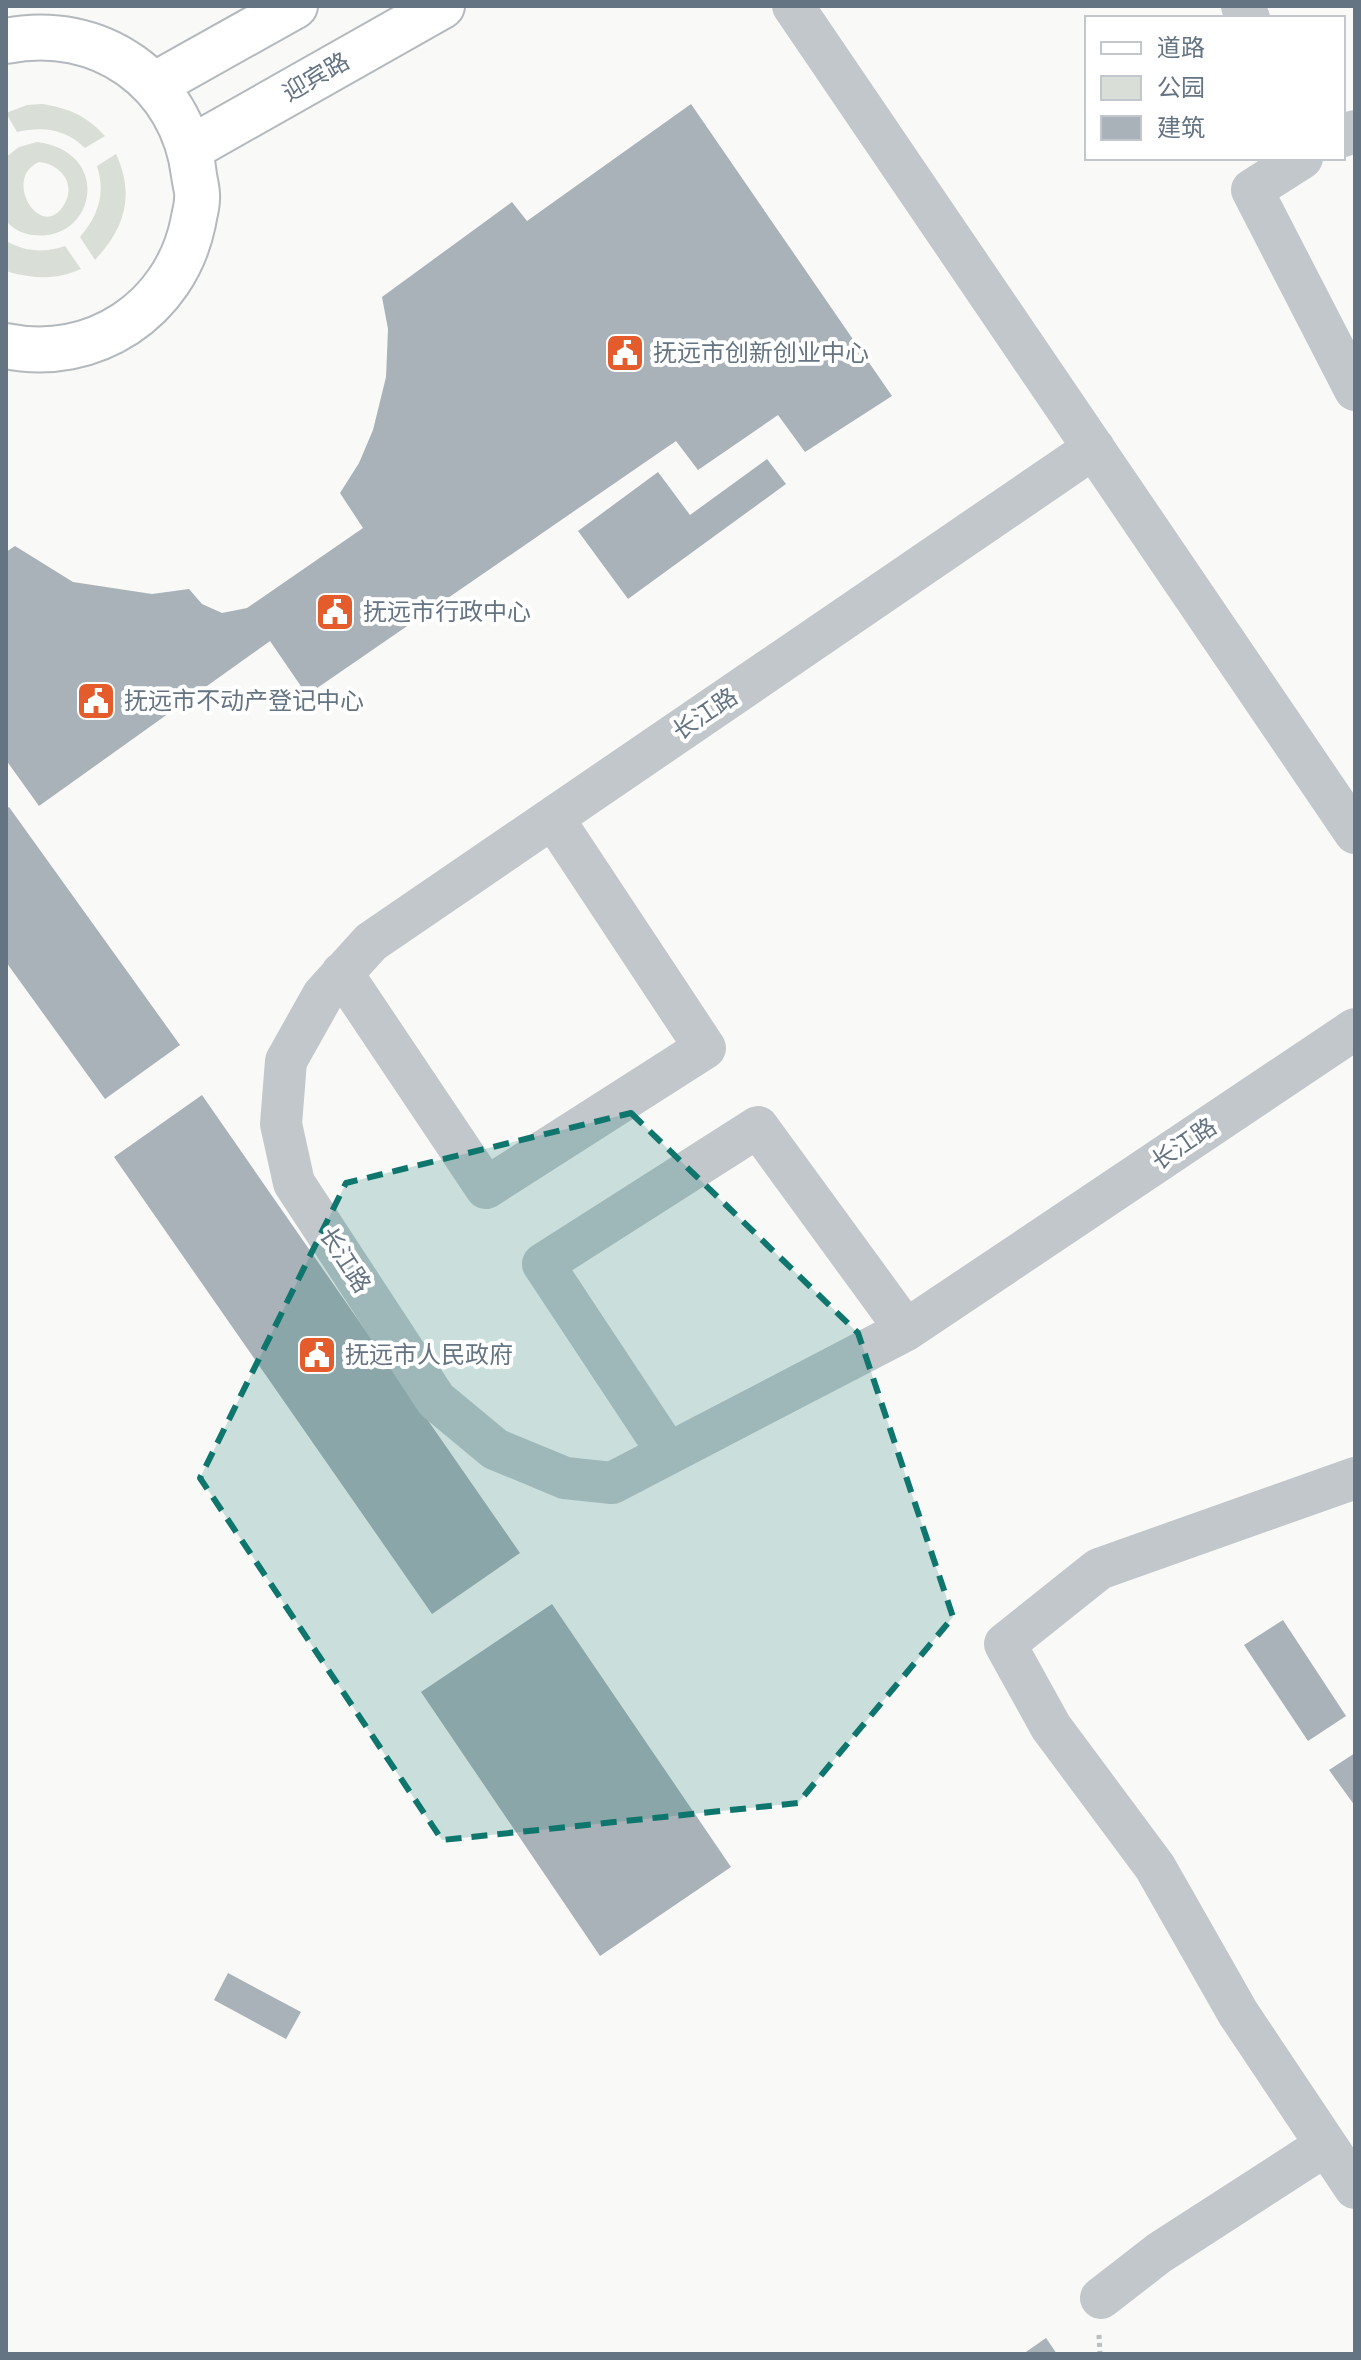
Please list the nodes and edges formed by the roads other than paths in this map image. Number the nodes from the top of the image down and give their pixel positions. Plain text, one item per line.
1 (295, 6) edge
2 (442, 6) edge
3 (793, 6) edge
4 (6, 41) edge
5 (154, 85) junction
6 (191, 148) junction
7 (1299, 160) edge
8 (6, 346) edge
9 (1355, 390) edge
10 (1094, 448) junction
11 (553, 818) junction
12 (1355, 833) edge
13 (342, 973) junction
14 (1355, 1029) edge
15 (906, 1330) junction
16 (668, 1453) junction
17 (1355, 1478) edge
18 (1326, 2145) junction
19 (1355, 2188) edge
20 (1101, 2298) dead end

1 - 5 main road
2 - 6 main road, 迎宾路
3 - 10 street
4 - 5 main road
5 - 6 main road
6 - 8 main road
7 - 9 street
10 - 11 street, 长江路
10 - 12 street
11 - 13 street, 长江路
11 - 13 street
13 - 16 street, 长江路
14 - 15 street, 长江路
15 - 16 street, 长江路
15 - 16 street
17 - 18 street
18 - 19 street
18 - 20 street

